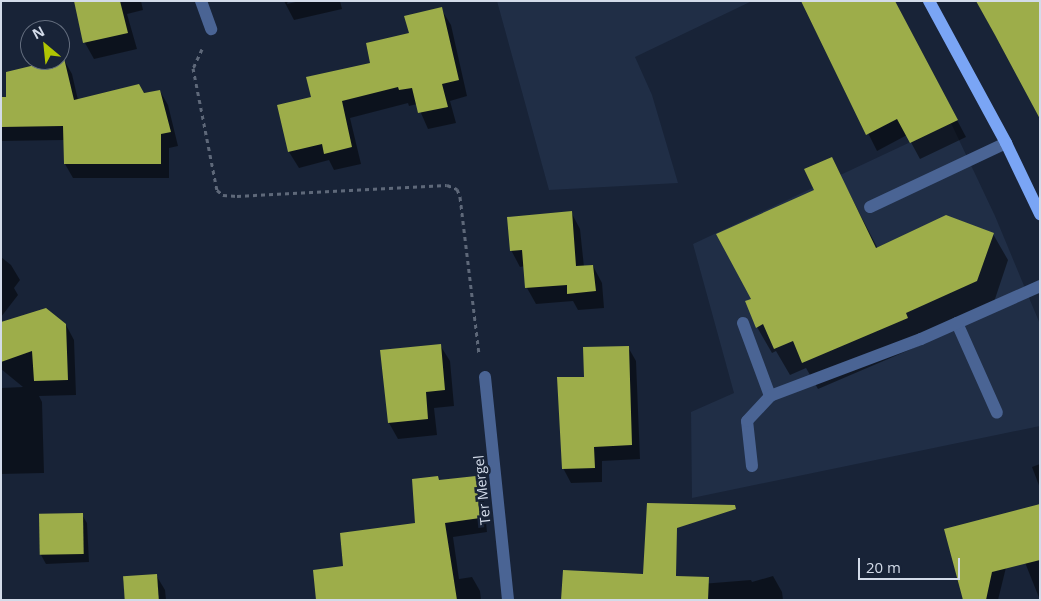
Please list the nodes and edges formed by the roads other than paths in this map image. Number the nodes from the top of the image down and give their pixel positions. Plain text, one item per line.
1 (201, 1) edge
2 (929, 1) edge
3 (211, 29) road end
4 (1006, 143) junction
5 (870, 207) dead end
6 (1040, 214) edge
7 (1040, 286) edge
8 (743, 323) dead end
9 (957, 324) junction
10 (485, 377) road end
11 (770, 396) junction
12 (997, 413) dead end
13 (752, 466) dead end
14 (508, 600) edge

1 - 3 street
2 - 4 main road
4 - 5 street
4 - 6 main road
7 - 9 street
8 - 11 street
9 - 11 street
9 - 12 street
10 - 14 street, Ter Mergel
11 - 13 street

